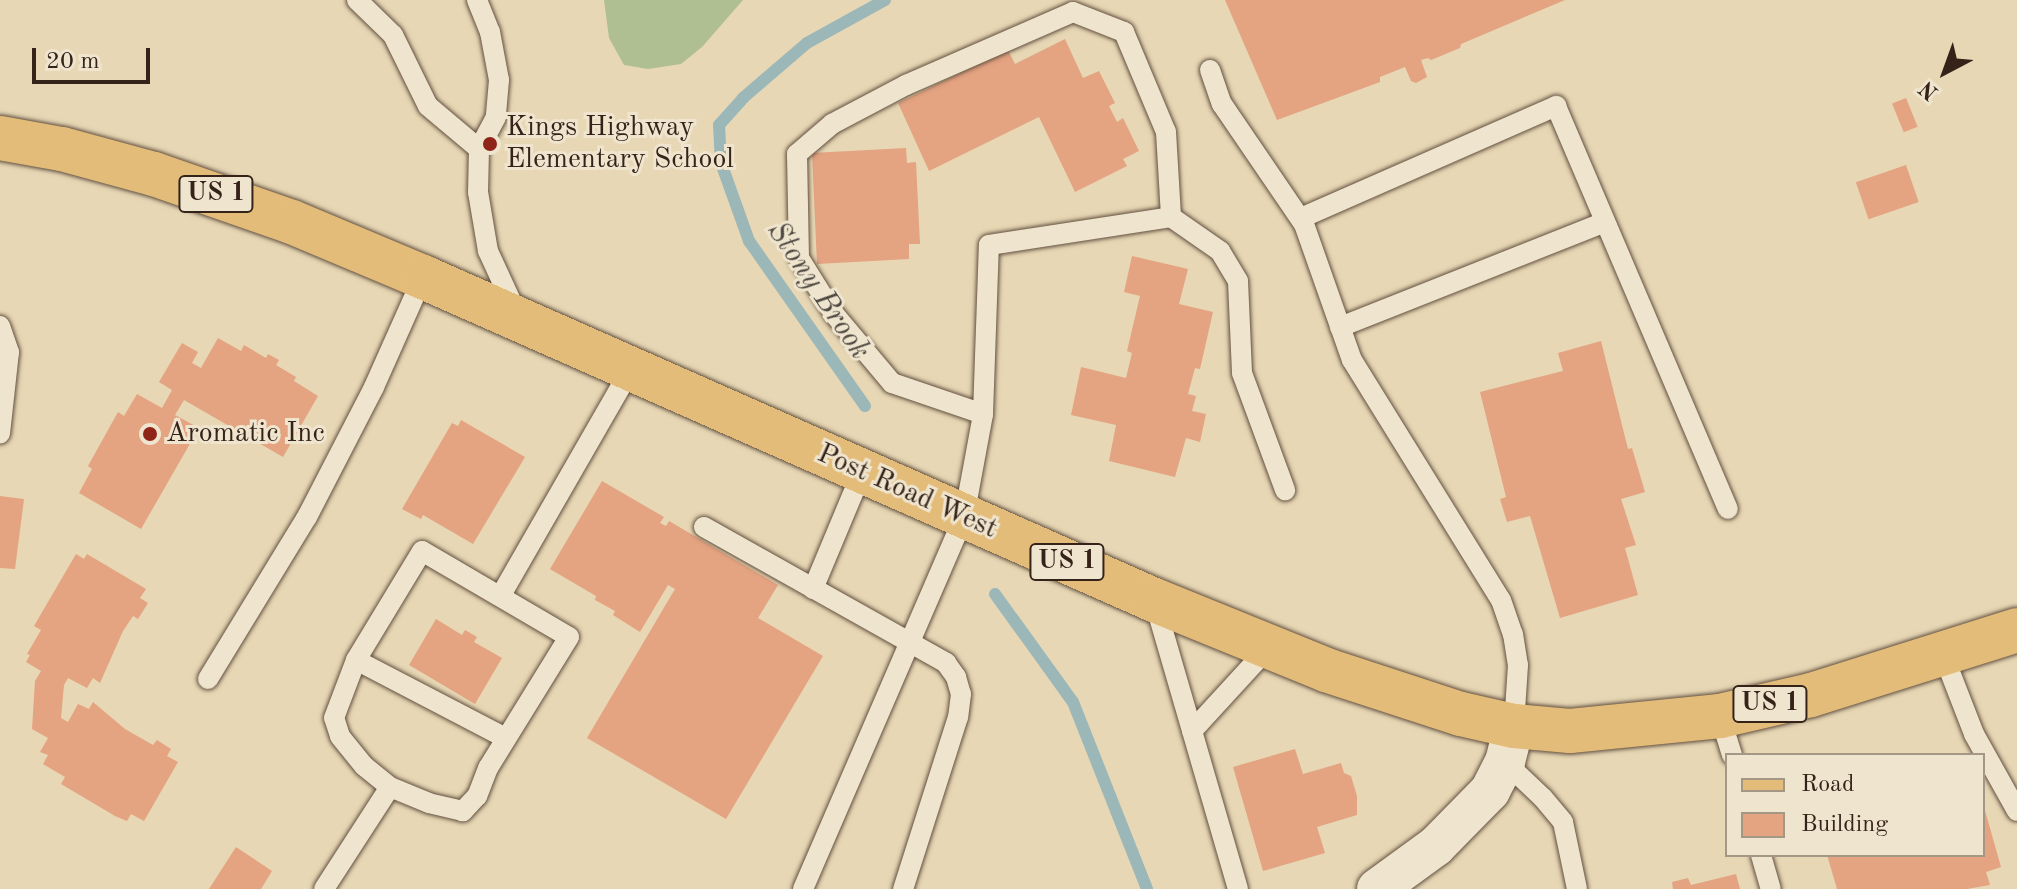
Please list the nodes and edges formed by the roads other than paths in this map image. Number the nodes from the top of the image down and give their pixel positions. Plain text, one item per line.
1 (357, 0) edge
2 (477, 0) edge
3 (1210, 70) dead end
4 (0, 138) edge
5 (479, 149) junction
6 (1171, 217) junction
7 (1301, 218) junction
8 (1605, 222) junction
9 (423, 277) junction
10 (519, 319) junction
11 (0, 326) edge
12 (1340, 327) junction
13 (631, 369) junction
14 (983, 414) junction
15 (0, 434) edge
16 (862, 472) junction
17 (1285, 490) dead end
18 (1728, 509) dead end
19 (964, 517) junction
20 (704, 527) dead end
21 (813, 589) junction
22 (501, 595) junction
23 (1154, 600) junction
24 (2017, 630) edge
25 (910, 643) junction
26 (1268, 648) junction
27 (1943, 654) junction
28 (356, 660) junction
29 (208, 679) dead end
30 (1192, 731) junction
31 (1726, 735) edge
32 (506, 738) junction
33 (1510, 744) junction
34 (1985, 753) edge
35 (1985, 754) edge
36 (390, 787) junction
37 (2017, 811) edge
38 (1762, 857) edge
39 (324, 889) edge
40 (803, 889) edge
41 (903, 889) edge
42 (1238, 889) edge
43 (1377, 889) edge
44 (1577, 889) edge
45 (1771, 889) edge

1 - 5 lane
2 - 5 lane
3 - 7 lane
4 - 9 main road, Post Road West / US 1
5 - 10 lane
6 - 14 lane
6 - 14 lane
6 - 17 lane
7 - 8 lane
7 - 12 lane
8 - 12 lane
8 - 18 lane
9 - 10 main road, Post Road West / US 1
9 - 29 lane
10 - 13 main road, Post Road West / US 1
11 - 15 lane
12 - 33 lane
13 - 16 main road, Post Road West / US 1
13 - 22 lane
14 - 19 lane
16 - 19 main road, Post Road West / US 1
16 - 21 lane
19 - 23 main road, Post Road West / US 1
19 - 25 lane
20 - 21 lane
21 - 25 lane
22 - 28 lane
22 - 32 lane
23 - 26 main road, Post Road West / US 1
23 - 30 lane
24 - 27 main road, Post Road West / US 1
25 - 40 lane
25 - 41 lane
26 - 30 lane
26 - 33 main road, Post Road West / US 1
27 - 31 main road, Post Road West / US 1
27 - 34 lane
28 - 32 lane
28 - 36 lane
30 - 42 lane
31 - 33 main road, Post Road West / US 1
32 - 36 lane
33 - 43 street
33 - 44 lane
35 - 37 lane
36 - 39 lane
38 - 45 lane

